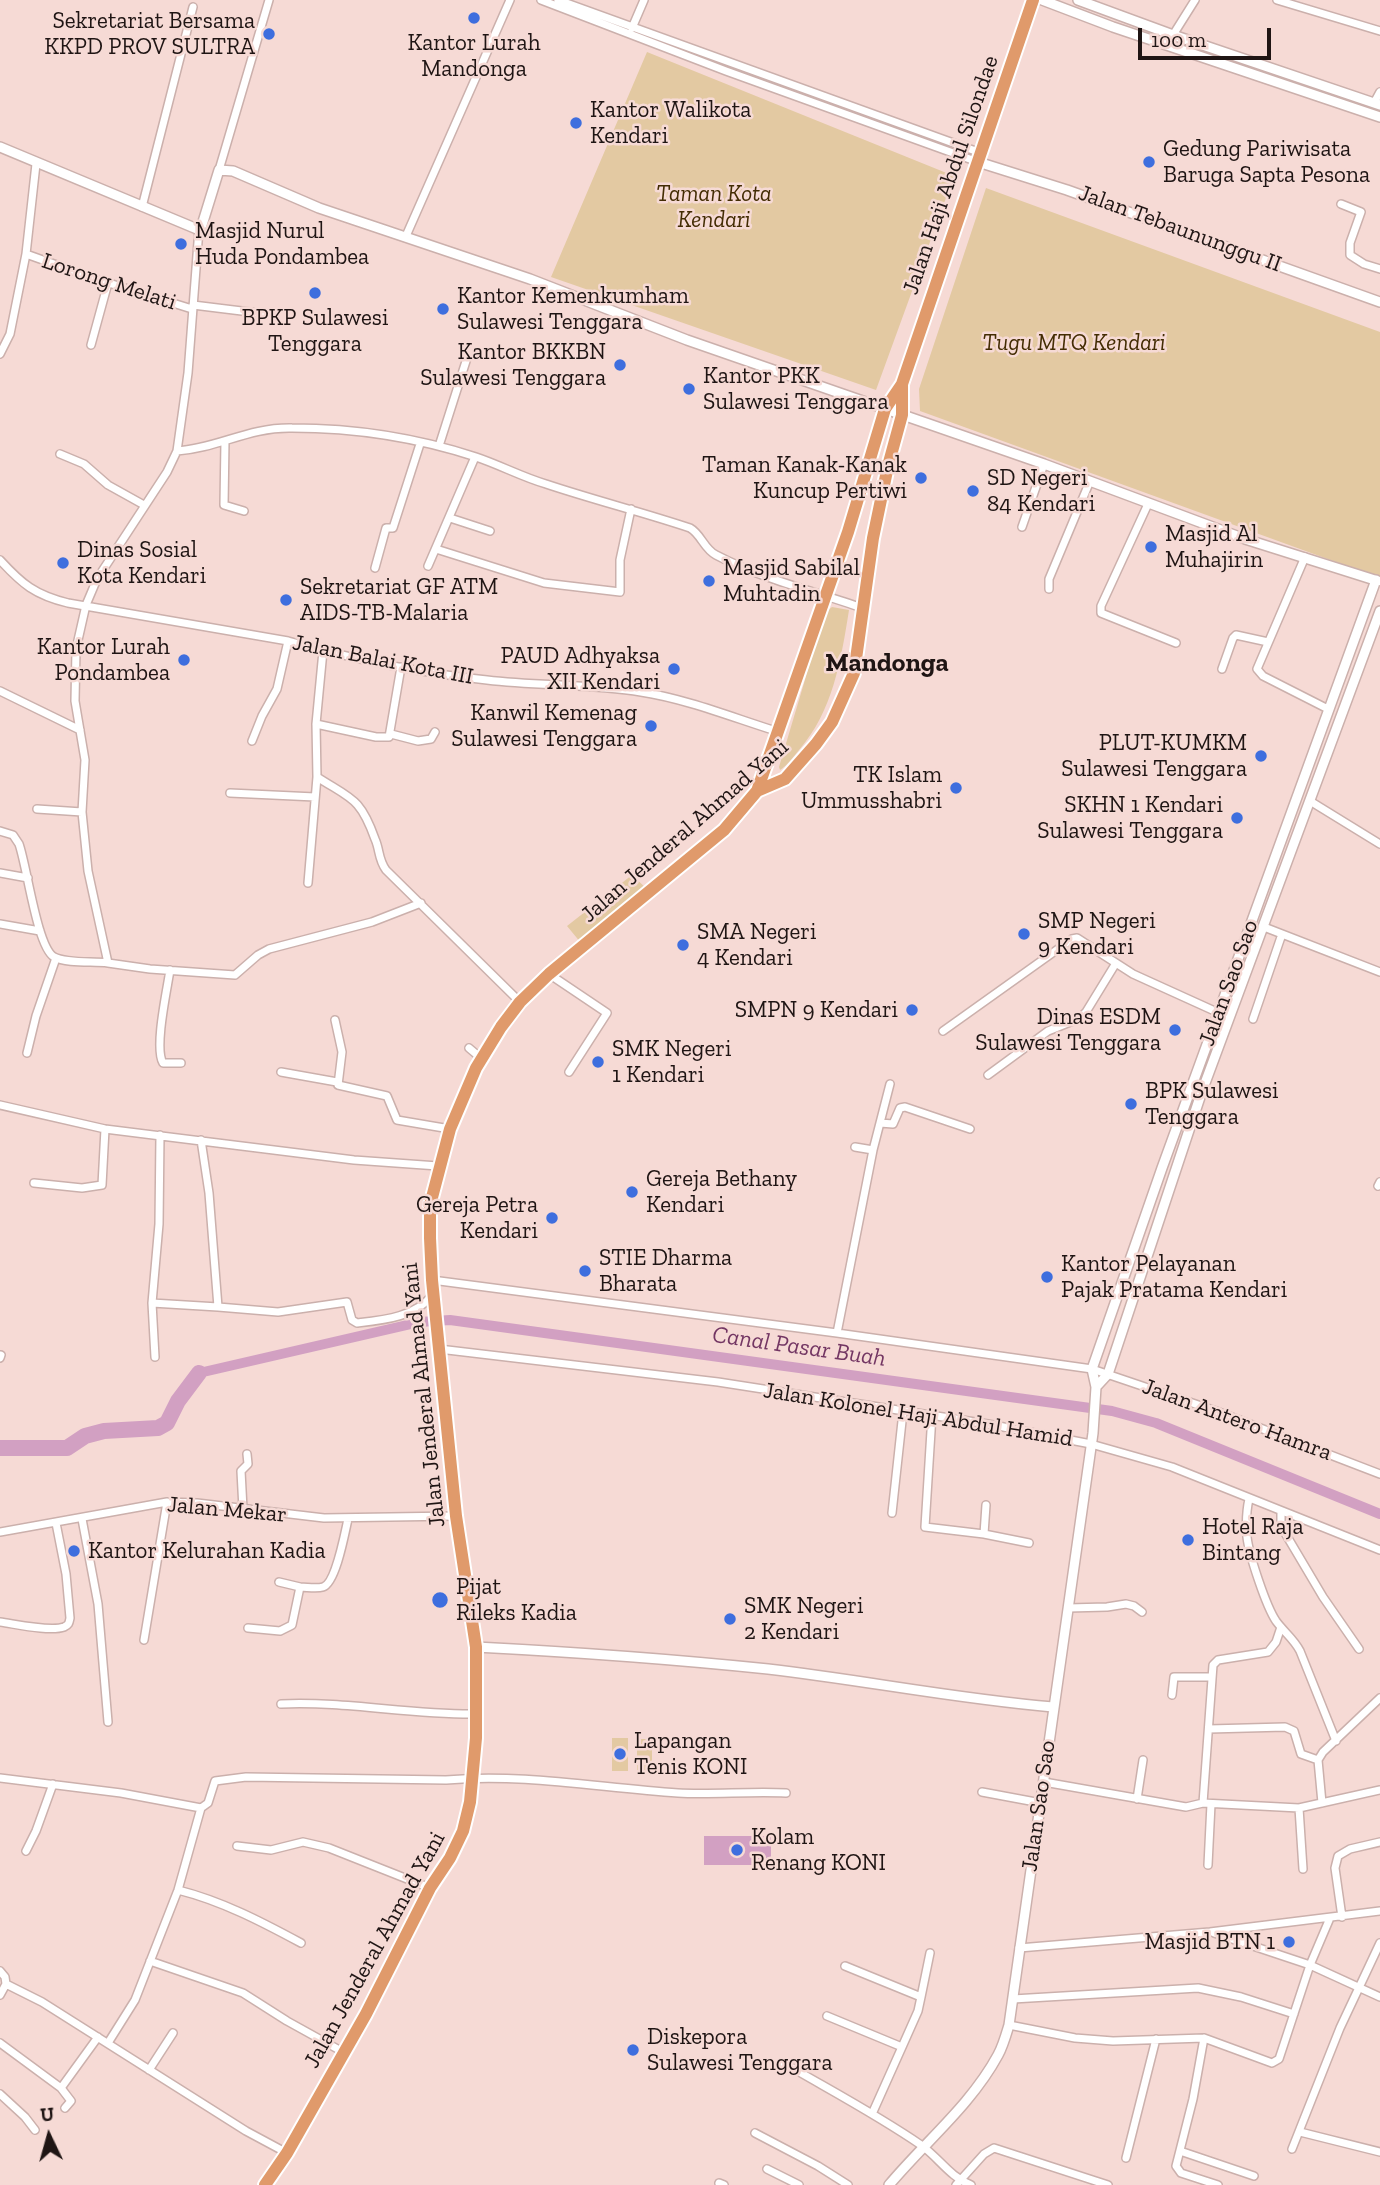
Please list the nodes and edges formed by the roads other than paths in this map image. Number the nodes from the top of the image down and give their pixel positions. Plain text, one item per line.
1 (269, 0) edge
2 (510, 0) edge
3 (541, 0) edge
4 (558, 0) edge
5 (644, 0) edge
6 (1033, 0) edge
7 (1042, 0) edge
8 (1078, 0) edge
9 (1195, 0) edge
10 (1277, 0) edge
11 (193, 7) dead end
12 (631, 30) junction
13 (1380, 31) edge
14 (1173, 35) junction
15 (1380, 92) edge
16 (1377, 104) edge
17 (1380, 117) edge
18 (0, 147) edge
19 (979, 158) junction
20 (36, 163) junction
21 (219, 170) junction
22 (1342, 204) dead end
23 (142, 207) junction
24 (199, 229) junction
25 (406, 236) junction
26 (26, 254) junction
27 (1380, 270) edge
28 (107, 283) junction
29 (1380, 302) edge
30 (192, 307) junction
31 (266, 314) dead end
32 (91, 345) dead end
33 (0, 354) edge
34 (467, 358) dead end
35 (902, 384) junction
36 (885, 409) junction
37 (902, 415) junction
38 (225, 441) junction
39 (421, 443) junction
40 (439, 446) junction
41 (177, 451) junction
42 (60, 454) dead end
43 (475, 457) junction
44 (1044, 464) junction
45 (1090, 481) junction
46 (1148, 504) junction
47 (144, 505) junction
48 (631, 509) junction
49 (244, 511) dead end
50 (450, 517) junction
51 (1022, 527) dead end
52 (490, 531) dead end
53 (436, 549) junction
54 (1305, 557) junction
55 (0, 560) edge
56 (428, 566) dead end
57 (375, 568) dead end
58 (1378, 581) edge
59 (1049, 589) dead end
60 (826, 595) junction
61 (86, 605) junction
62 (862, 608) junction
63 (1380, 611) edge
64 (288, 641) junction
65 (1268, 642) junction
66 (1176, 643) dead end
67 (323, 651) junction
68 (401, 667) junction
69 (1222, 669) dead end
70 (0, 691) edge
71 (1328, 709) junction
72 (316, 724) junction
73 (80, 730) junction
74 (435, 732) dead end
75 (779, 732) junction
76 (391, 734) junction
77 (252, 741) dead end
78 (766, 764) junction
79 (317, 777) junction
80 (785, 779) junction
81 (757, 791) junction
82 (230, 793) dead end
83 (315, 797) junction
84 (1310, 802) junction
85 (37, 810) dead end
86 (82, 812) junction
87 (0, 831) edge
88 (1380, 844) edge
89 (0, 873) edge
90 (28, 878) junction
91 (307, 883) dead end
92 (421, 903) junction
93 (0, 924) edge
94 (1264, 927) junction
95 (40, 932) junction
96 (1282, 934) junction
97 (56, 958) junction
98 (108, 963) junction
99 (1116, 963) junction
100 (170, 970) junction
101 (1380, 972) edge
102 (549, 974) junction
103 (520, 1002) junction
104 (1219, 1013) junction
105 (1253, 1019) dead end
106 (335, 1020) dead end
107 (943, 1031) dead end
108 (469, 1048) dead end
109 (27, 1053) dead end
110 (481, 1059) junction
111 (181, 1063) dead end
112 (281, 1072) dead end
113 (569, 1072) dead end
114 (988, 1075) dead end
115 (337, 1082) junction
116 (890, 1084) dead end
117 (0, 1105) edge
118 (880, 1123) junction
119 (105, 1129) junction
120 (450, 1129) junction
121 (970, 1129) dead end
122 (160, 1135) junction
123 (201, 1140) junction
124 (855, 1147) dead end
125 (873, 1150) junction
126 (438, 1166) junction
127 (34, 1183) dead end
128 (432, 1280) junction
129 (434, 1299) junction
130 (152, 1303) junction
131 (218, 1307) junction
132 (837, 1333) junction
133 (439, 1343) junction
134 (155, 1357) dead end
135 (1092, 1369) junction
136 (1108, 1374) junction
137 (1096, 1387) junction
138 (903, 1412) junction
139 (932, 1415) junction
140 (1091, 1444) junction
141 (247, 1454) dead end
142 (1380, 1474) edge
143 (1249, 1499) junction
144 (167, 1502) junction
145 (986, 1505) dead end
146 (243, 1508) junction
147 (1281, 1512) junction
148 (892, 1513) dead end
149 (456, 1516) junction
150 (82, 1518) junction
151 (348, 1519) junction
152 (56, 1523) junction
153 (0, 1532) edge
154 (984, 1534) junction
155 (1029, 1543) dead end
156 (1380, 1550) edge
157 (279, 1582) dead end
158 (300, 1587) junction
159 (1068, 1608) junction
160 (1142, 1612) dead end
161 (0, 1622) edge
162 (1281, 1627) junction
163 (248, 1628) dead end
164 (144, 1640) dead end
165 (476, 1647) junction
166 (1359, 1649) dead end
167 (1211, 1677) junction
168 (1172, 1695) dead end
169 (1380, 1698) edge
170 (281, 1704) dead end
171 (1052, 1707) junction
172 (476, 1714) junction
173 (107, 1722) dead end
174 (1209, 1728) junction
175 (1336, 1741) junction
176 (1143, 1760) dead end
177 (1318, 1760) junction
178 (0, 1778) edge
179 (474, 1778) junction
180 (1044, 1782) junction
181 (53, 1784) junction
182 (1380, 1790) edge
183 (982, 1792) dead end
184 (786, 1794) dead end
185 (1137, 1799) junction
186 (1207, 1803) junction
187 (1322, 1803) junction
188 (1041, 1804) junction
189 (201, 1808) junction
190 (1299, 1808) junction
191 (1380, 1842) edge
192 (237, 1846) dead end
193 (26, 1851) dead end
194 (1208, 1865) dead end
195 (1303, 1869) dead end
196 (430, 1888) junction
197 (178, 1890) junction
198 (1380, 1911) edge
199 (1342, 1917) junction
200 (1330, 1918) junction
201 (1210, 1932) junction
202 (301, 1943) dead end
203 (1380, 1943) edge
204 (1019, 1948) junction
205 (930, 1953) dead end
206 (150, 1961) junction
207 (1310, 1965) junction
208 (845, 1966) dead end
209 (0, 1971) edge
210 (6, 1984) junction
211 (1358, 1987) junction
212 (0, 1995) edge
213 (921, 1997) junction
214 (1380, 1997) edge
215 (1013, 1999) junction
216 (1294, 2014) junction
217 (827, 2016) dead end
218 (1009, 2025) junction
219 (173, 2033) dead end
220 (98, 2037) junction
221 (1204, 2038) junction
222 (1156, 2039) junction
223 (0, 2043) edge
224 (108, 2043) junction
225 (902, 2047) junction
226 (343, 2052) junction
227 (782, 2062) dead end
228 (149, 2070) junction
229 (61, 2088) junction
230 (0, 2094) edge
231 (65, 2108) dead end
232 (872, 2114) junction
233 (35, 2130) dead end
234 (1300, 2132) junction
235 (755, 2133) dead end
236 (924, 2147) junction
237 (1292, 2149) dead end
238 (1180, 2151) junction
239 (1380, 2152) edge
240 (287, 2153) junction
241 (1126, 2158) dead end
242 (768, 2169) dead end
243 (1254, 2176) dead end
244 (788, 2183) edge
245 (958, 2183) edge
246 (265, 2185) edge
247 (799, 2185) edge
248 (848, 2185) edge
249 (889, 2185) edge
250 (971, 2185) edge
251 (1108, 2185) edge
252 (1217, 2185) edge

1 - 21 street
2 - 25 street
3 - 12 street
4 - 12 street
5 - 12 street
6 - 19 highway, Jalan Haji Abdul Silondae
7 - 17 street
8 - 14 street
9 - 14 street
10 - 13 street
11 - 23 street
12 - 19 street
14 - 16 street
15 - 16 street
18 - 20 street
19 - 29 street, Jalan Tebaununggu II
19 - 35 highway, Jalan Haji Abdul Silondae
20 - 23 street
20 - 26 street
21 - 24 street
21 - 25 street
22 - 27 street
23 - 24 street
24 - 30 street
25 - 36 street
26 - 28 street, Lorong Melati
26 - 33 street
28 - 30 street, Lorong Melati
28 - 32 street
30 - 31 street, Lorong Melati
30 - 41 street
34 - 40 street
35 - 36 highway
35 - 37 highway, Jalan Jenderal Ahmad Yani
36 - 37 street
36 - 60 highway
37 - 44 street
37 - 62 highway, Jalan Jenderal Ahmad Yani
38 - 39 street
38 - 41 street
38 - 49 street
39 - 40 street
39 - 57 street
40 - 43 street
41 - 47 street
42 - 47 street
43 - 48 street
43 - 50 street
44 - 45 street
44 - 51 street
45 - 46 street
45 - 59 street
46 - 54 street
46 - 66 street
47 - 61 street
48 - 53 street
48 - 60 street
50 - 52 street
50 - 53 street
53 - 56 street
54 - 58 street
54 - 65 street
55 - 61 street, Jalan Balai Kota III
58 - 71 street, Jalan Sao Sao
60 - 62 street
60 - 75 highway
61 - 64 street, Jalan Balai Kota III
61 - 73 street
62 - 80 highway, Jalan Jenderal Ahmad Yani
63 - 84 street, Jalan Sao Sao
64 - 67 street, Jalan Balai Kota III
64 - 77 street
65 - 69 street
65 - 71 street
67 - 68 street, Jalan Balai Kota III
67 - 72 street
68 - 75 street, Jalan Balai Kota III
68 - 76 street
70 - 73 street
71 - 104 street, Jalan Sao Sao
72 - 76 street
72 - 79 street
73 - 86 street
74 - 76 street
75 - 78 highway
78 - 80 highway
78 - 81 highway
79 - 83 street
79 - 92 street
80 - 81 highway, Jalan Jenderal Ahmad Yani
81 - 102 highway, Jalan Jenderal Ahmad Yani
82 - 83 street
83 - 91 street
84 - 88 street
84 - 94 street, Jalan Sao Sao
85 - 86 street
86 - 98 street
87 - 90 street
89 - 90 street
90 - 95 street
92 - 100 street
92 - 103 street
93 - 95 street
94 - 96 street
94 - 136 street, Jalan Sao Sao
95 - 97 street
96 - 101 street
96 - 105 street
97 - 98 street
97 - 109 street
98 - 100 street
99 - 104 street
99 - 107 street
99 - 114 street
100 - 111 street
102 - 103 highway, Jalan Jenderal Ahmad Yani
102 - 113 street
103 - 110 highway, Jalan Jenderal Ahmad Yani
104 - 135 street, Jalan Sao Sao
106 - 115 street
108 - 110 street
110 - 120 highway, Jalan Jenderal Ahmad Yani
112 - 115 street
115 - 120 street
116 - 118 street
117 - 119 street
118 - 121 street
118 - 125 street
119 - 122 street
119 - 127 street
120 - 126 highway, Jalan Jenderal Ahmad Yani
122 - 123 street
122 - 130 street
123 - 126 street
123 - 131 street
124 - 125 street
125 - 132 street
126 - 128 highway, Jalan Jenderal Ahmad Yani
128 - 129 highway, Jalan Jenderal Ahmad Yani
128 - 132 street, Jalan Antero Hamra
129 - 131 street
129 - 133 highway, Jalan Jenderal Ahmad Yani
130 - 131 street
130 - 134 street
132 - 135 street, Jalan Antero Hamra
133 - 138 street, Jalan Kolonel Haji Abdul Hamid
133 - 149 highway, Jalan Jenderal Ahmad Yani
135 - 136 street, Jalan Antero Hamra
135 - 137 street, Jalan Sao Sao
136 - 137 street, Jalan Sao Sao
136 - 142 street, Jalan Antero Hamra
137 - 140 street, Jalan Sao Sao
138 - 139 street, Jalan Kolonel Haji Abdul Hamid
138 - 148 street
139 - 140 street, Jalan Kolonel Haji Abdul Hamid
139 - 154 street
140 - 143 street, Jalan Kolonel Haji Abdul Hamid
140 - 159 street, Jalan Sao Sao
141 - 146 street
143 - 147 street, Jalan Kolonel Haji Abdul Hamid
143 - 162 street
144 - 146 street, Jalan Mekar
144 - 150 street, Jalan Mekar
144 - 164 street
145 - 154 street
146 - 151 street, Jalan Mekar
147 - 156 street, Jalan Kolonel Haji Abdul Hamid
147 - 166 street
149 - 151 street, Jalan Mekar
149 - 165 highway, Jalan Jenderal Ahmad Yani
150 - 152 street, Jalan Mekar
150 - 173 street
151 - 158 street
152 - 153 street, Jalan Mekar
152 - 161 street
154 - 155 street
157 - 158 street
158 - 163 street
159 - 160 street
159 - 171 street, Jalan Sao Sao
162 - 167 street
162 - 175 street
165 - 171 street
165 - 172 highway, Jalan Jenderal Ahmad Yani
167 - 168 street
167 - 174 street
169 - 175 street
170 - 172 street
171 - 180 street, Jalan Sao Sao
172 - 179 highway, Jalan Jenderal Ahmad Yani
174 - 177 street
174 - 186 street
175 - 177 street
176 - 185 street
177 - 187 street
178 - 181 street
179 - 184 street
179 - 189 street
179 - 196 highway, Jalan Jenderal Ahmad Yani
180 - 185 street
180 - 188 street, Jalan Sao Sao
181 - 189 street
181 - 193 street
182 - 187 street
183 - 188 street
185 - 186 street
186 - 190 street
186 - 194 street
187 - 190 street
188 - 204 street, Jalan Sao Sao
189 - 197 street
190 - 195 street
191 - 199 street
192 - 196 street
196 - 226 highway, Jalan Jenderal Ahmad Yani
197 - 202 street
197 - 206 street
198 - 199 street
199 - 200 street
200 - 201 street
200 - 207 street
201 - 204 street
201 - 207 street
203 - 211 street
204 - 215 street, Jalan Sao Sao
205 - 213 street
206 - 224 street
206 - 226 street
207 - 211 street
207 - 216 street
208 - 213 street
209 - 210 street
210 - 212 street
210 - 220 street
211 - 214 street
211 - 234 street
213 - 225 street
215 - 216 street
215 - 218 street, Jalan Sao Sao
216 - 221 street
217 - 225 street
218 - 222 street
218 - 236 street, Jalan Sao Sao
219 - 228 street
220 - 224 street
220 - 229 street
221 - 222 street
221 - 238 street
222 - 241 street
223 - 229 street
224 - 228 street
225 - 232 street
226 - 240 highway, Jalan Jenderal Ahmad Yani
227 - 232 street
228 - 240 street
229 - 231 street
230 - 233 street
232 - 236 street
234 - 237 street
234 - 239 street
235 - 248 street
236 - 245 street
236 - 249 street, Jalan Sao Sao
238 - 243 street
238 - 252 street
240 - 246 highway, Jalan Jenderal Ahmad Yani
242 - 244 street
244 - 247 street
245 - 250 street
245 - 251 street

